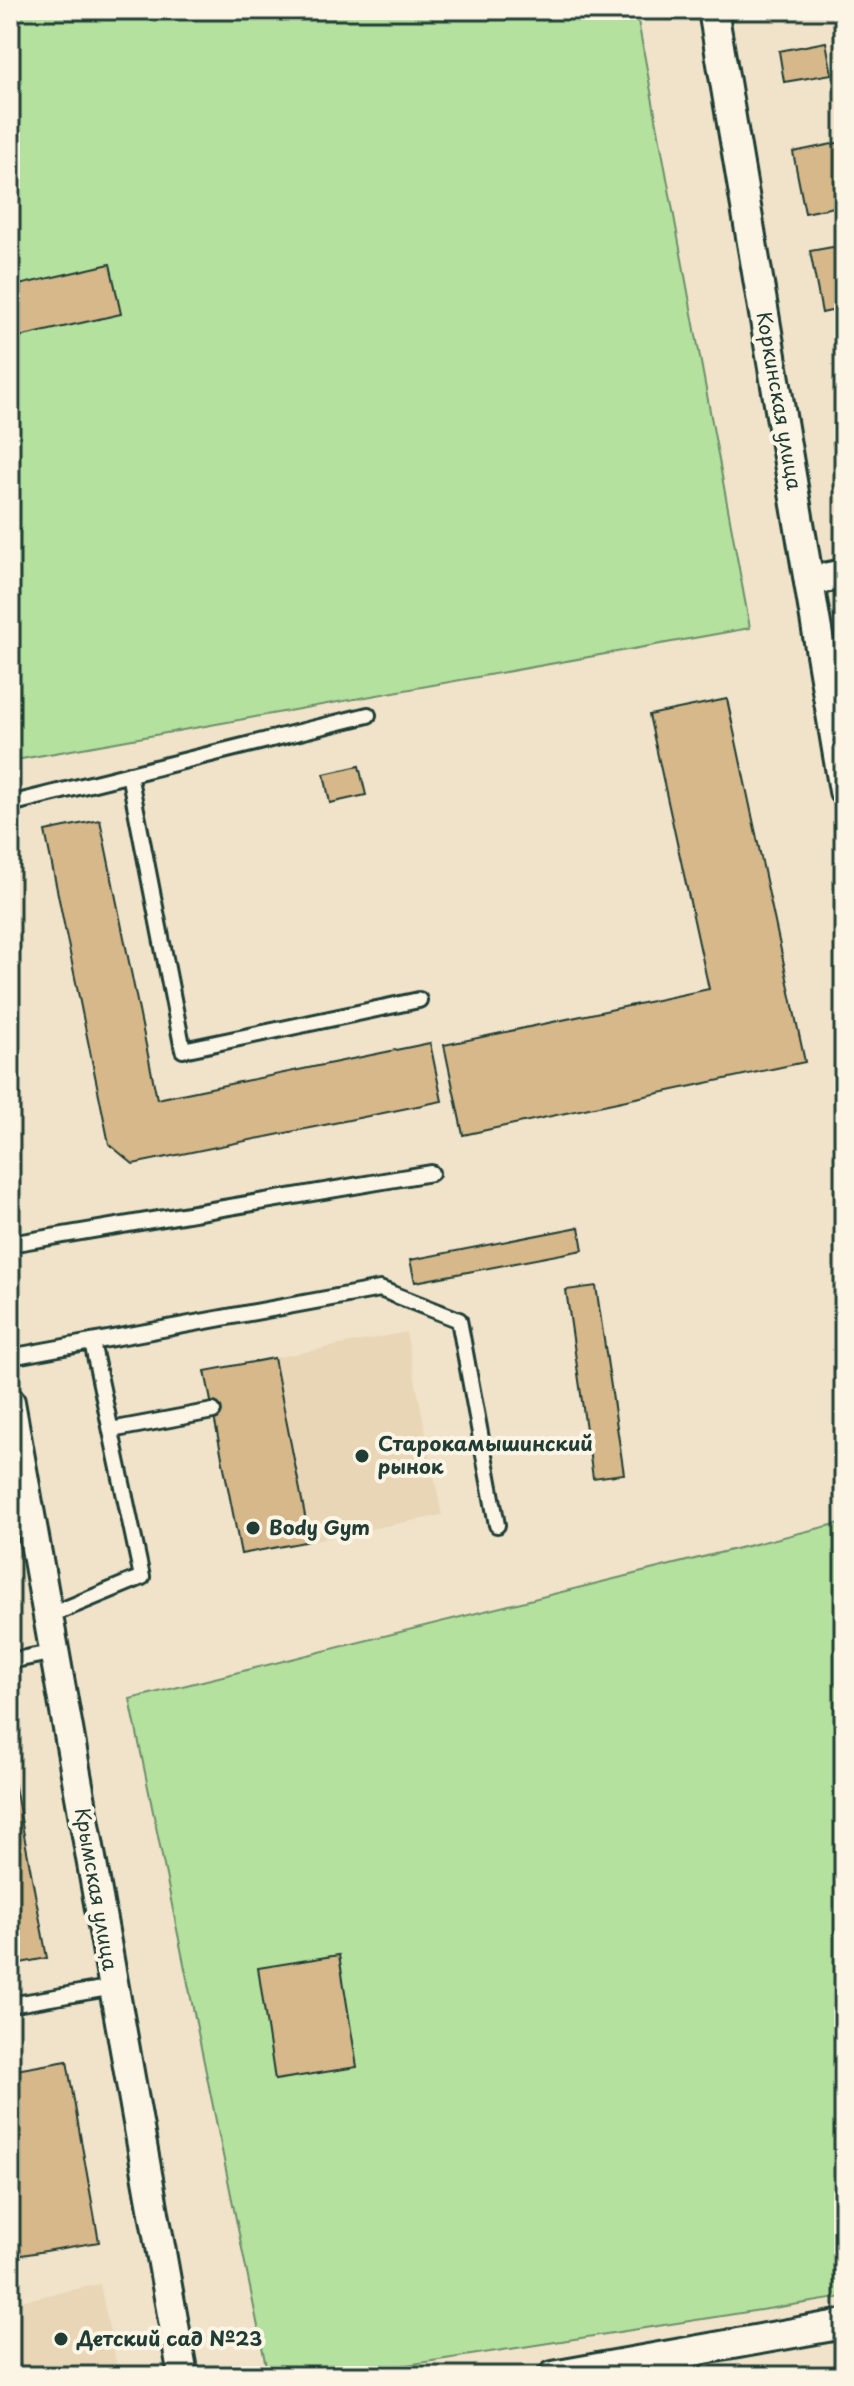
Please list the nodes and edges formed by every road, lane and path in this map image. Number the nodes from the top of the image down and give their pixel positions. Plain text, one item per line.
1 (713, 10) edge
2 (844, 574) edge
3 (809, 581) junction
4 (368, 715) dead end
5 (129, 774) junction
6 (844, 791) edge
7 (10, 804) edge
8 (419, 1000) dead end
9 (431, 1173) dead end
10 (10, 1244) edge
11 (92, 1342) junction
12 (10, 1357) edge
13 (10, 1402) edge
14 (213, 1411) dead end
15 (111, 1430) junction
16 (13, 1439) edge
17 (497, 1525) dead end
18 (48, 1616) junction
19 (55, 1652) junction
20 (10, 1661) edge
21 (114, 1987) junction
22 (10, 2005) edge
23 (844, 2324) edge
24 (183, 2376) edge
25 (553, 2376) edge

1 - 3 street, Коркинская улица
2 - 3 street
3 - 6 street, Коркинская улица
4 - 5 lane
5 - 7 lane
5 - 8 lane
9 - 10 lane
11 - 12 lane
11 - 15 lane
11 - 17 lane
13 - 16 street, Крымская улица
14 - 15 lane
15 - 18 lane
16 - 18 street, Крымская улица
18 - 19 street, Крымская улица
19 - 20 lane
19 - 21 street, Крымская улица
21 - 22 lane
21 - 24 street, Крымская улица
23 - 25 street

